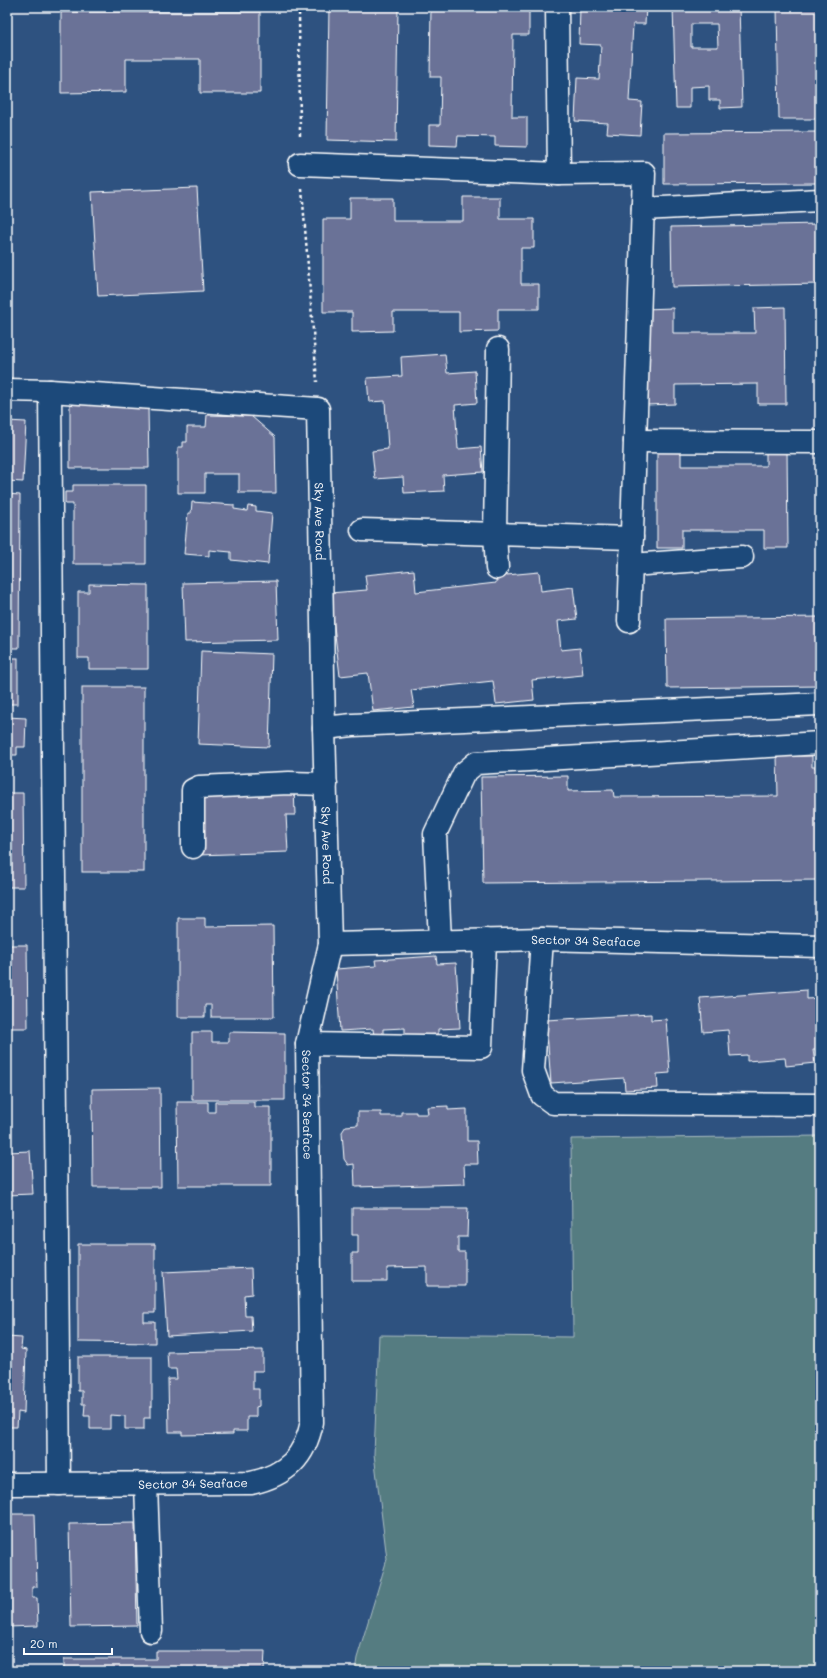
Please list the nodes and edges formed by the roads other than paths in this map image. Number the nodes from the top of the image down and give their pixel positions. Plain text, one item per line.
1 (557, 7) edge
2 (300, 164) dead end
3 (559, 174) junction
4 (820, 200) edge
5 (643, 209) junction
6 (498, 349) dead end
7 (7, 390) edge
8 (50, 391) junction
9 (635, 441) junction
10 (820, 442) edge
11 (362, 530) dead end
12 (495, 533) junction
13 (632, 538) junction
14 (742, 558) dead end
15 (631, 565) junction
16 (497, 568) dead end
17 (629, 621) dead end
18 (820, 704) edge
19 (324, 728) junction
20 (820, 743) edge
21 (326, 784) junction
22 (193, 847) dead end
23 (542, 939) junction
24 (485, 940) junction
25 (440, 941) junction
26 (330, 944) junction
27 (820, 946) edge
28 (307, 1044) junction
29 (820, 1105) edge
30 (7, 1484) edge
31 (59, 1484) junction
32 (146, 1484) junction
33 (151, 1631) dead end

1 - 3 street
2 - 3 street
3 - 5 street
4 - 5 street
5 - 9 street
6 - 12 street
7 - 8 street, Sky Ave Road
8 - 19 street, Sky Ave Road
8 - 31 street
9 - 10 street
9 - 13 street
11 - 12 street
12 - 13 street
12 - 16 street
13 - 15 street
14 - 15 street
15 - 17 street
18 - 19 street
19 - 21 street, Sky Ave Road
20 - 25 street
21 - 22 street
21 - 26 street, Sky Ave Road
23 - 24 street, Sector 34 Seaface
23 - 27 street, Sector 34 Seaface
23 - 29 street
24 - 25 street, Sector 34 Seaface
24 - 28 street
25 - 26 street, Sector 34 Seaface
26 - 28 street, Sector 34 Seaface
28 - 32 street, Sector 34 Seaface
30 - 31 street, Sector 34 Seaface
31 - 32 street, Sector 34 Seaface
32 - 33 street

